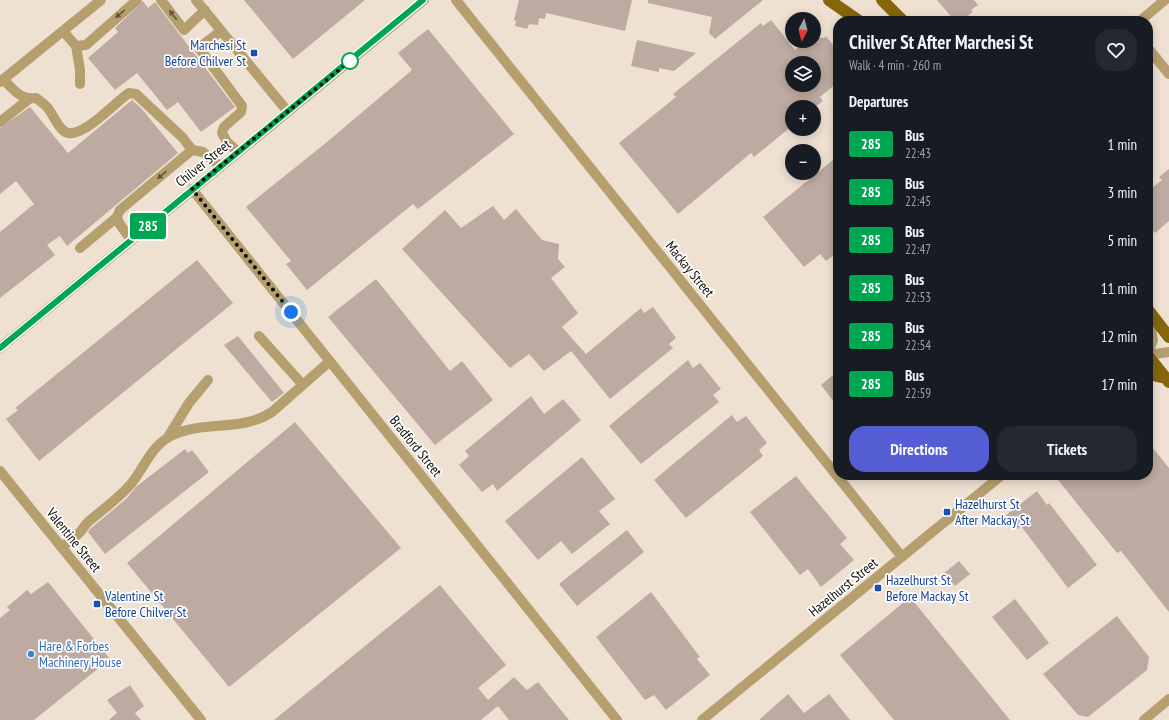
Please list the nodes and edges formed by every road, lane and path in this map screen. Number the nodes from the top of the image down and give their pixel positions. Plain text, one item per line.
1 (100, 0) edge
2 (137, 0) edge
3 (161, 0) edge
4 (196, 0) edge
5 (424, 0) edge
6 (456, 0) edge
7 (829, 0) edge
8 (882, 0) edge
9 (1165, 0) edge
10 (205, 10) junction
11 (852, 16) edge
12 (898, 16) edge
13 (1146, 16) edge
14 (63, 31) junction
15 (222, 31) junction
16 (76, 46) junction
17 (1153, 54) edge
18 (1169, 74) edge
19 (2, 81) edge
20 (80, 84) dead end
21 (29, 99) junction
22 (288, 112) junction
23 (0, 122) edge
24 (192, 150) junction
25 (238, 152) junction
26 (220, 166) junction
27 (192, 189) junction
28 (117, 216) junction
29 (131, 240) junction
30 (80, 248) dead end
31 (1153, 316) edge
32 (259, 336) dead end
33 (1169, 337) edge
34 (0, 348) edge
35 (1169, 352) edge
36 (1153, 354) edge
37 (1153, 360) edge
38 (330, 361) junction
39 (1153, 376) edge
40 (208, 380) dead end
41 (1168, 380) edge
42 (303, 385) junction
43 (167, 438) junction
44 (833, 470) edge
45 (0, 472) edge
46 (841, 480) edge
47 (996, 480) edge
48 (61, 547) junction
49 (902, 556) junction
50 (1169, 699) edge
51 (201, 720) edge
52 (617, 720) edge
53 (702, 720) edge
54 (1144, 720) edge

1 - 14 street
2 -> 16 street
10 -> 3 street
4 - 10 street
5 - 22 street, Chilver Street
6 - 44 street, Mackay Street
7 - 11 main road
8 - 12 main road
9 - 13 street
10 - 15 street
14 - 16 street
14 - 19 street
15 - 22 street
15 - 25 street
16 - 20 street
17 - 18 street
19 - 21 street
21 - 23 street
21 - 24 street
22 - 25 street, Chilver Street
24 - 26 street
24 -> 28 street
25 - 26 street, Chilver Street
26 - 27 street, Chilver Street
27 - 29 street, Chilver Street
27 - 38 street, Bradford Street
28 - 29 street
28 - 30 street
29 - 34 street, Chilver Street
31 - 33 main road
32 - 42 street
35 - 36 street
37 - 41 main road
38 - 42 street
38 - 52 street, Bradford Street
39 - 41 main road
40 - 43 street
42 - 43 street
43 - 48 street
45 - 48 street, Valentine Street
46 - 49 street, Mackay Street
47 - 49 street, Hazelhurst Street
48 - 51 street, Valentine Street
49 - 53 street, Hazelhurst Street
50 - 54 street

